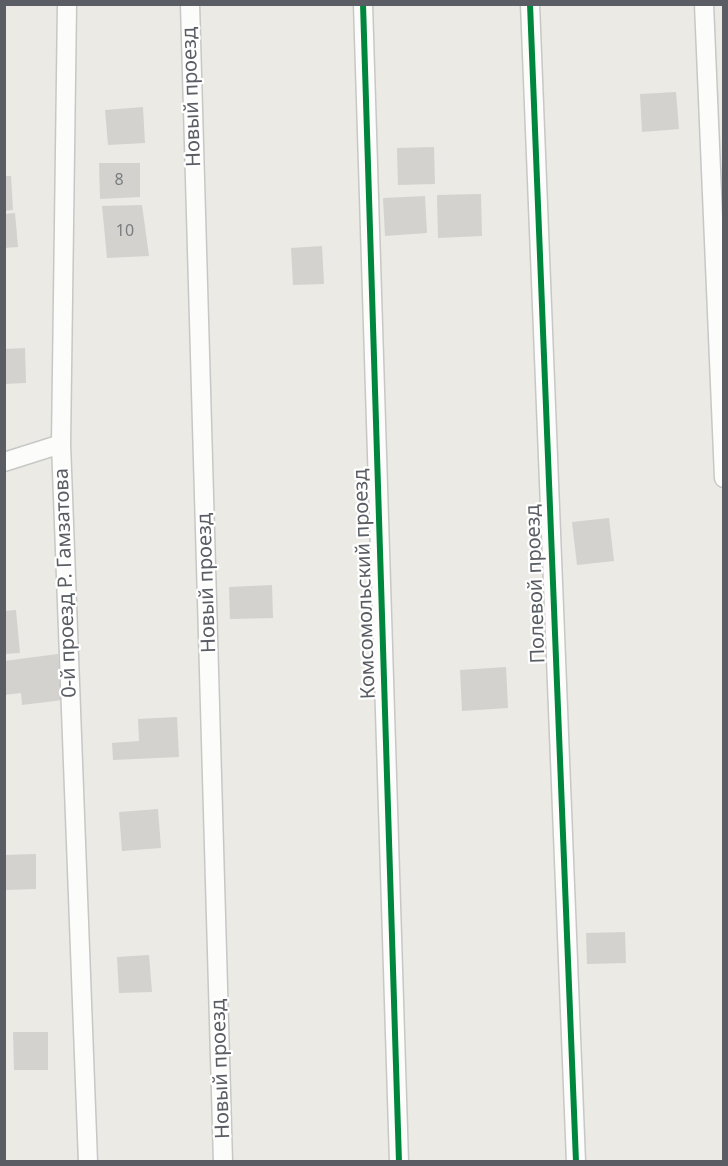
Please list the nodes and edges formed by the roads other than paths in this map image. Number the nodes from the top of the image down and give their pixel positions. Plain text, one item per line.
1 (67, 4) edge
2 (190, 4) edge
3 (363, 4) edge
4 (530, 4) edge
5 (704, 4) edge
6 (721, 340) edge
7 (61, 444) junction
8 (4, 462) edge
9 (723, 478) edge
10 (88, 1161) edge
11 (224, 1161) edge
12 (399, 1161) edge
13 (576, 1161) edge

1 - 7 street, 0-й проезд Р. Гамзатова
2 - 11 street, Новый проезд
3 - 12 street, Комсомольский проезд
4 - 13 street, Полевой проезд
5 - 6 street
6 - 9 street
7 - 8 street
7 - 10 street, 0-й проезд Р. Гамзатова

